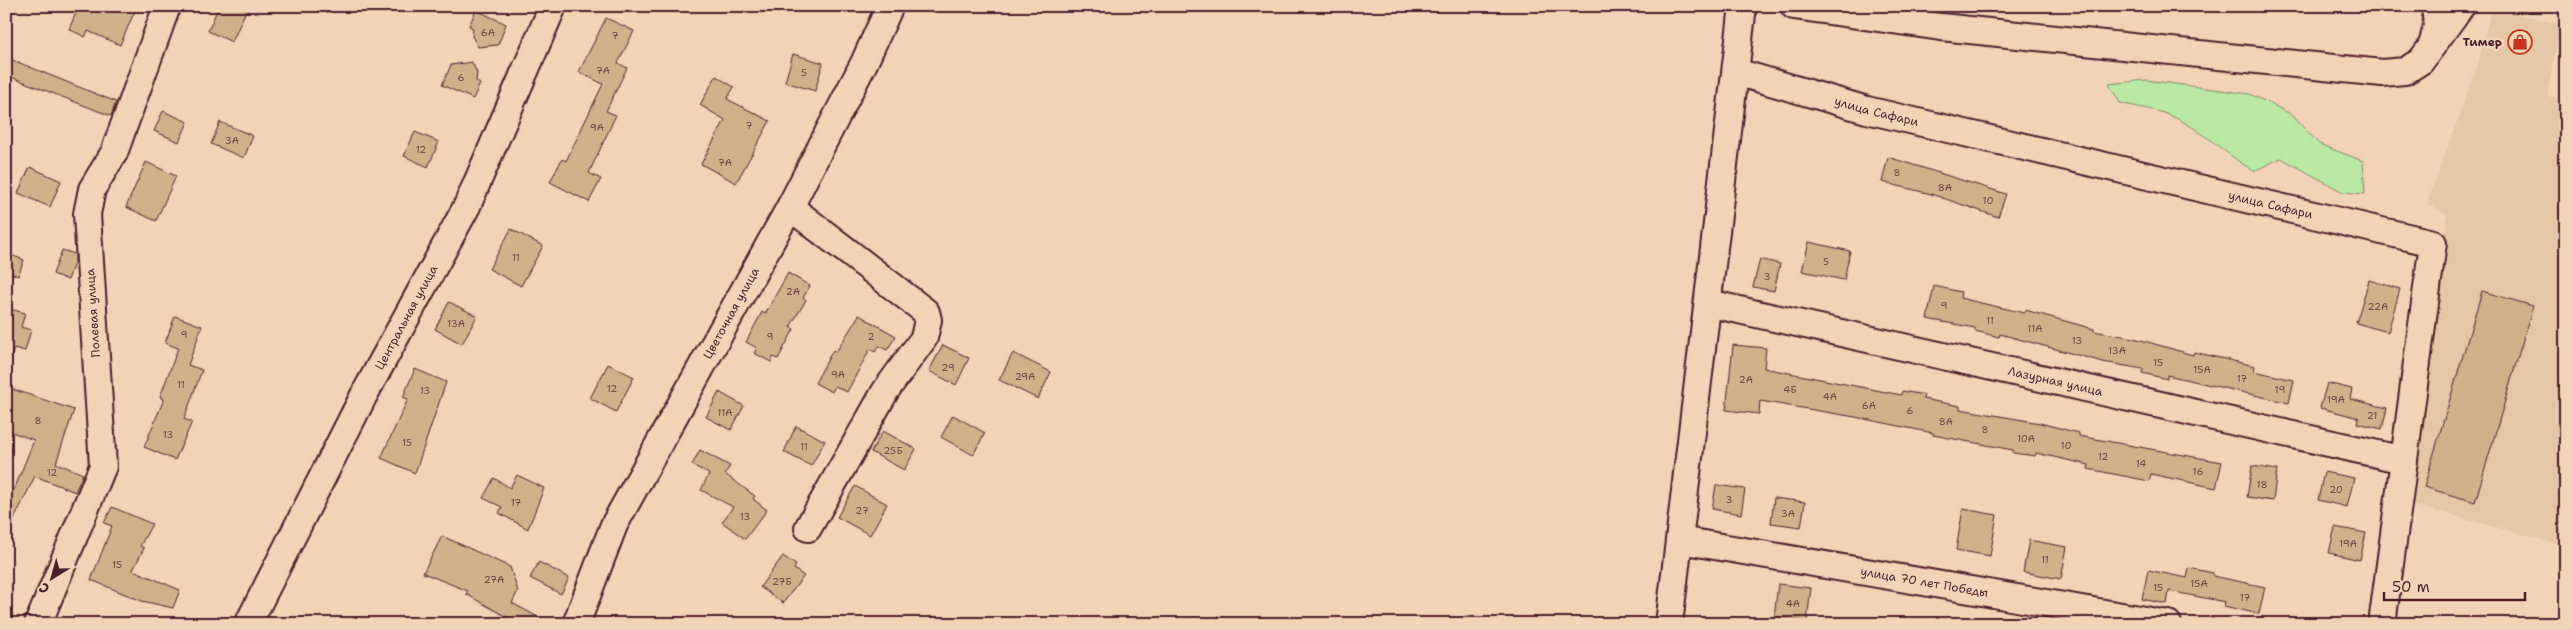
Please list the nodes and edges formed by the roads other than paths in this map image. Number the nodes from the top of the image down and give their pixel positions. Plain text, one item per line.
1 (168, 6) edge
2 (553, 6) edge
3 (890, 6) edge
4 (1743, 6) edge
5 (1794, 6) edge
6 (2435, 6) edge
7 (2462, 6) edge
8 (2431, 49) junction
9 (1736, 72) junction
10 (790, 207) junction
11 (1708, 303) junction
12 (2404, 460) junction
13 (808, 528) dead end
14 (1680, 540) junction
15 (38, 624) edge
16 (248, 624) edge
17 (576, 624) edge
18 (1669, 624) edge
19 (2168, 624) edge
20 (2382, 624) edge

1 - 15 street, Полевая улица
2 - 16 street, Центральная улица
3 - 10 street, Цветочная улица
4 - 9 street
5 - 8 street
6 - 8 street
7 - 8 street
9 - 11 street
9 - 12 street, улица Сафари
10 - 13 street
10 - 17 street, Цветочная улица
11 - 12 street, Лазурная улица
11 - 14 street
12 - 20 street, улица Сафари
14 - 18 street
14 - 19 street, улица 70 лет Победы

